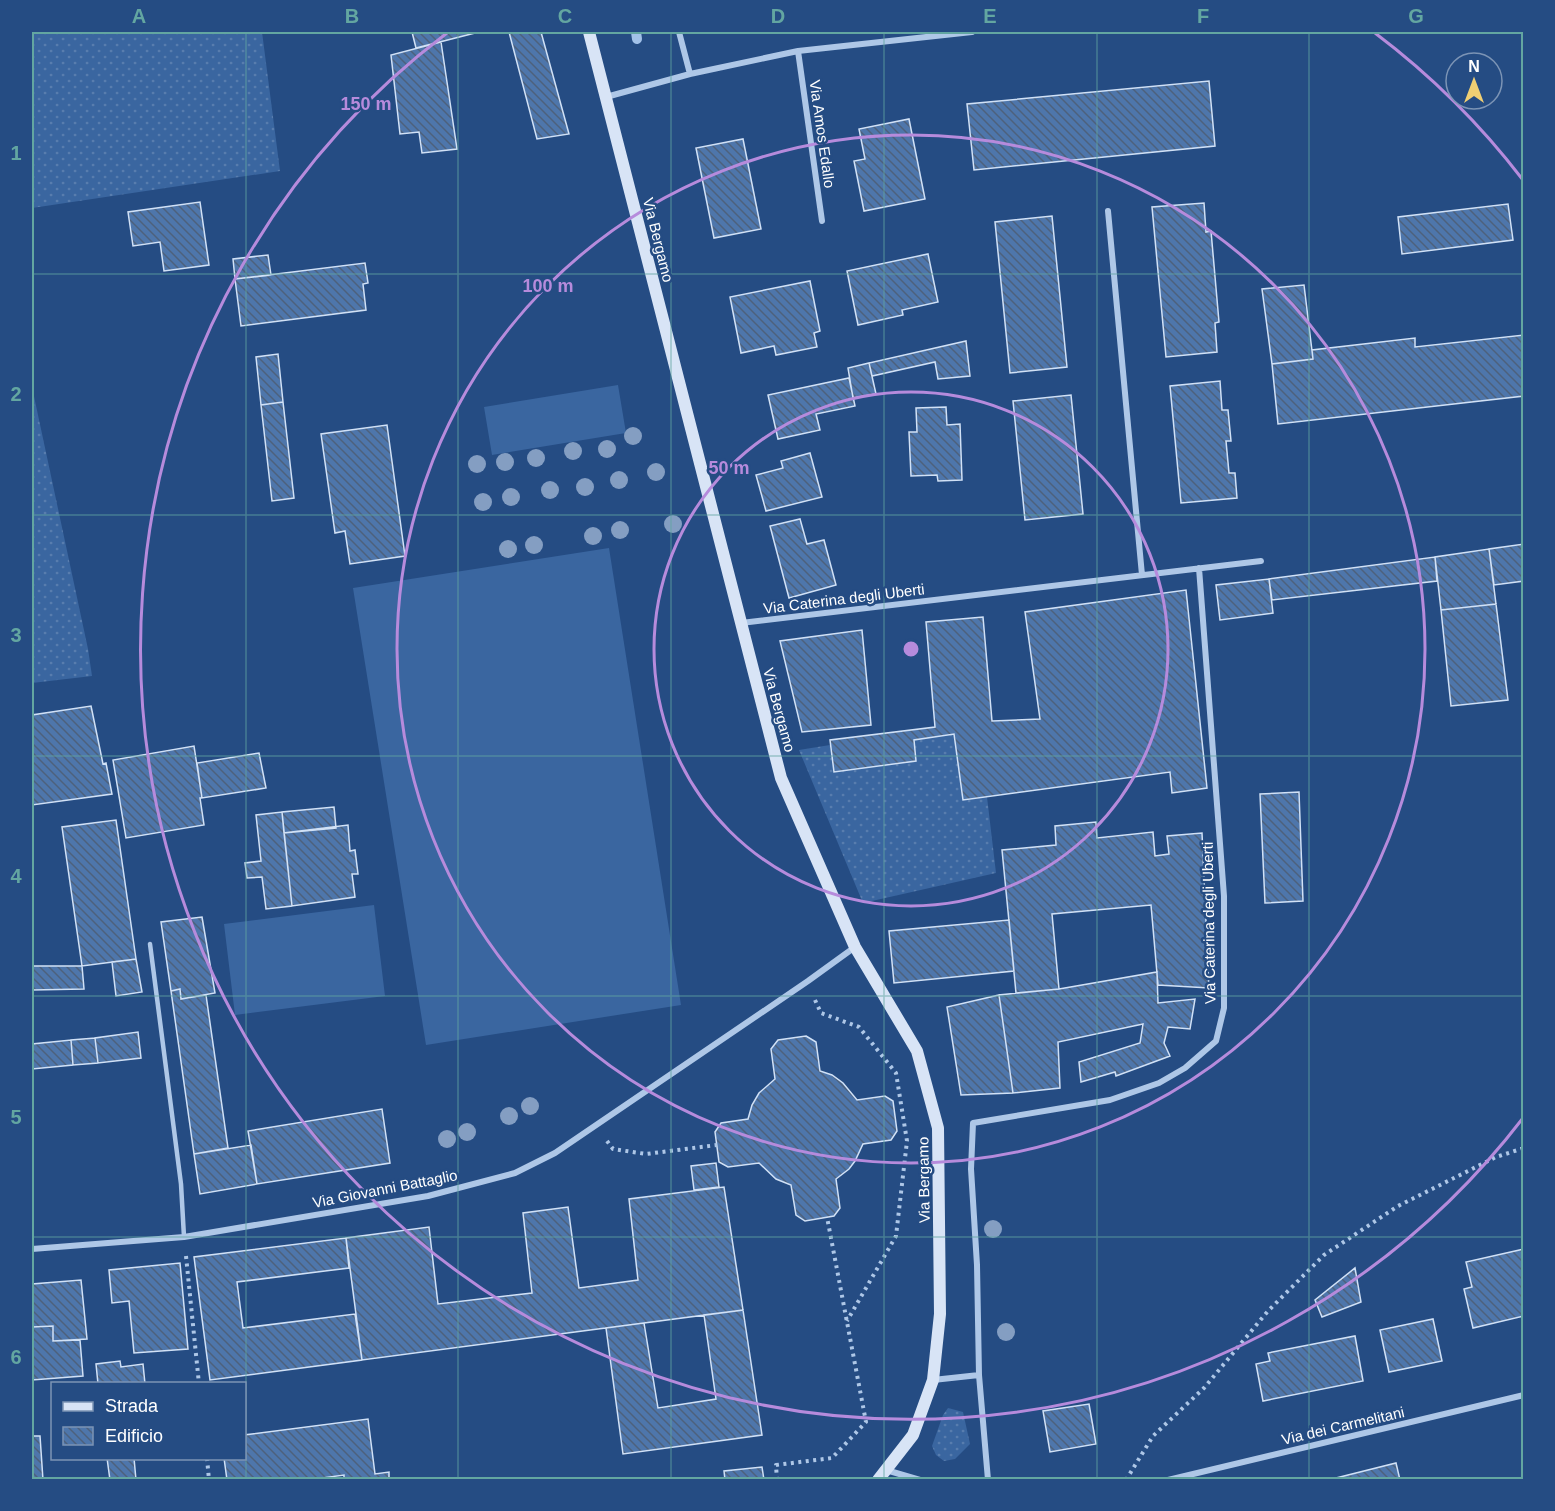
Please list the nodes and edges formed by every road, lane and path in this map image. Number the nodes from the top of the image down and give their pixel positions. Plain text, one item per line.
1 (589, 32) edge
2 (679, 32) edge
3 (972, 32) edge
4 (798, 51) junction
5 (690, 74) junction
6 (606, 98) junction
7 (1108, 211) dead end
8 (822, 220) dead end
9 (1261, 561) dead end
10 (1200, 567) junction
11 (1142, 575) junction
12 (741, 623) junction
13 (150, 944) dead end
14 (855, 947) junction
15 (808, 981) junction
16 (596, 1125) junction
17 (717, 1145) dead end
18 (1524, 1148) edge
19 (827, 1217) dead end
20 (184, 1238) junction
21 (32, 1250) edge
22 (847, 1321) junction
23 (979, 1375) junction
24 (933, 1380) junction
25 (199, 1382) edge
26 (1524, 1395) edge
27 (207, 1460) edge
28 (882, 1474) edge
29 (209, 1479) edge
30 (777, 1479) edge
31 (920, 1479) edge
32 (988, 1479) edge
33 (1126, 1479) edge
34 (1168, 1479) edge

1 - 6 main road, Via Bergamo
2 - 5 street
3 - 4 street
4 - 5 street
4 - 8 street, Via Amos Edallo
5 - 6 street
6 - 12 main road, Via Bergamo
7 - 11 street
9 - 10 street, Via Caterina degli Uberti
10 - 11 street, Via Caterina degli Uberti
10 - 23 street, Via Caterina degli Uberti
11 - 12 street, Via Caterina degli Uberti
12 - 14 main road, Via Bergamo
13 - 20 lane
14 - 15 street, Via Giovanni Battaglio
14 - 24 main road, Via Bergamo
15 - 16 street, Via Giovanni Battaglio
15 - 22 path
16 - 17 path
16 - 20 street, Via Giovanni Battaglio
18 - 33 path
19 - 22 path
20 - 21 street, Via Giovanni Battaglio
20 - 25 path
22 - 30 path
23 - 24 street
23 - 32 street
24 - 28 main road, Via Bergamo
26 - 34 street, Via dei Carmelitani
27 - 29 path
28 - 31 street

